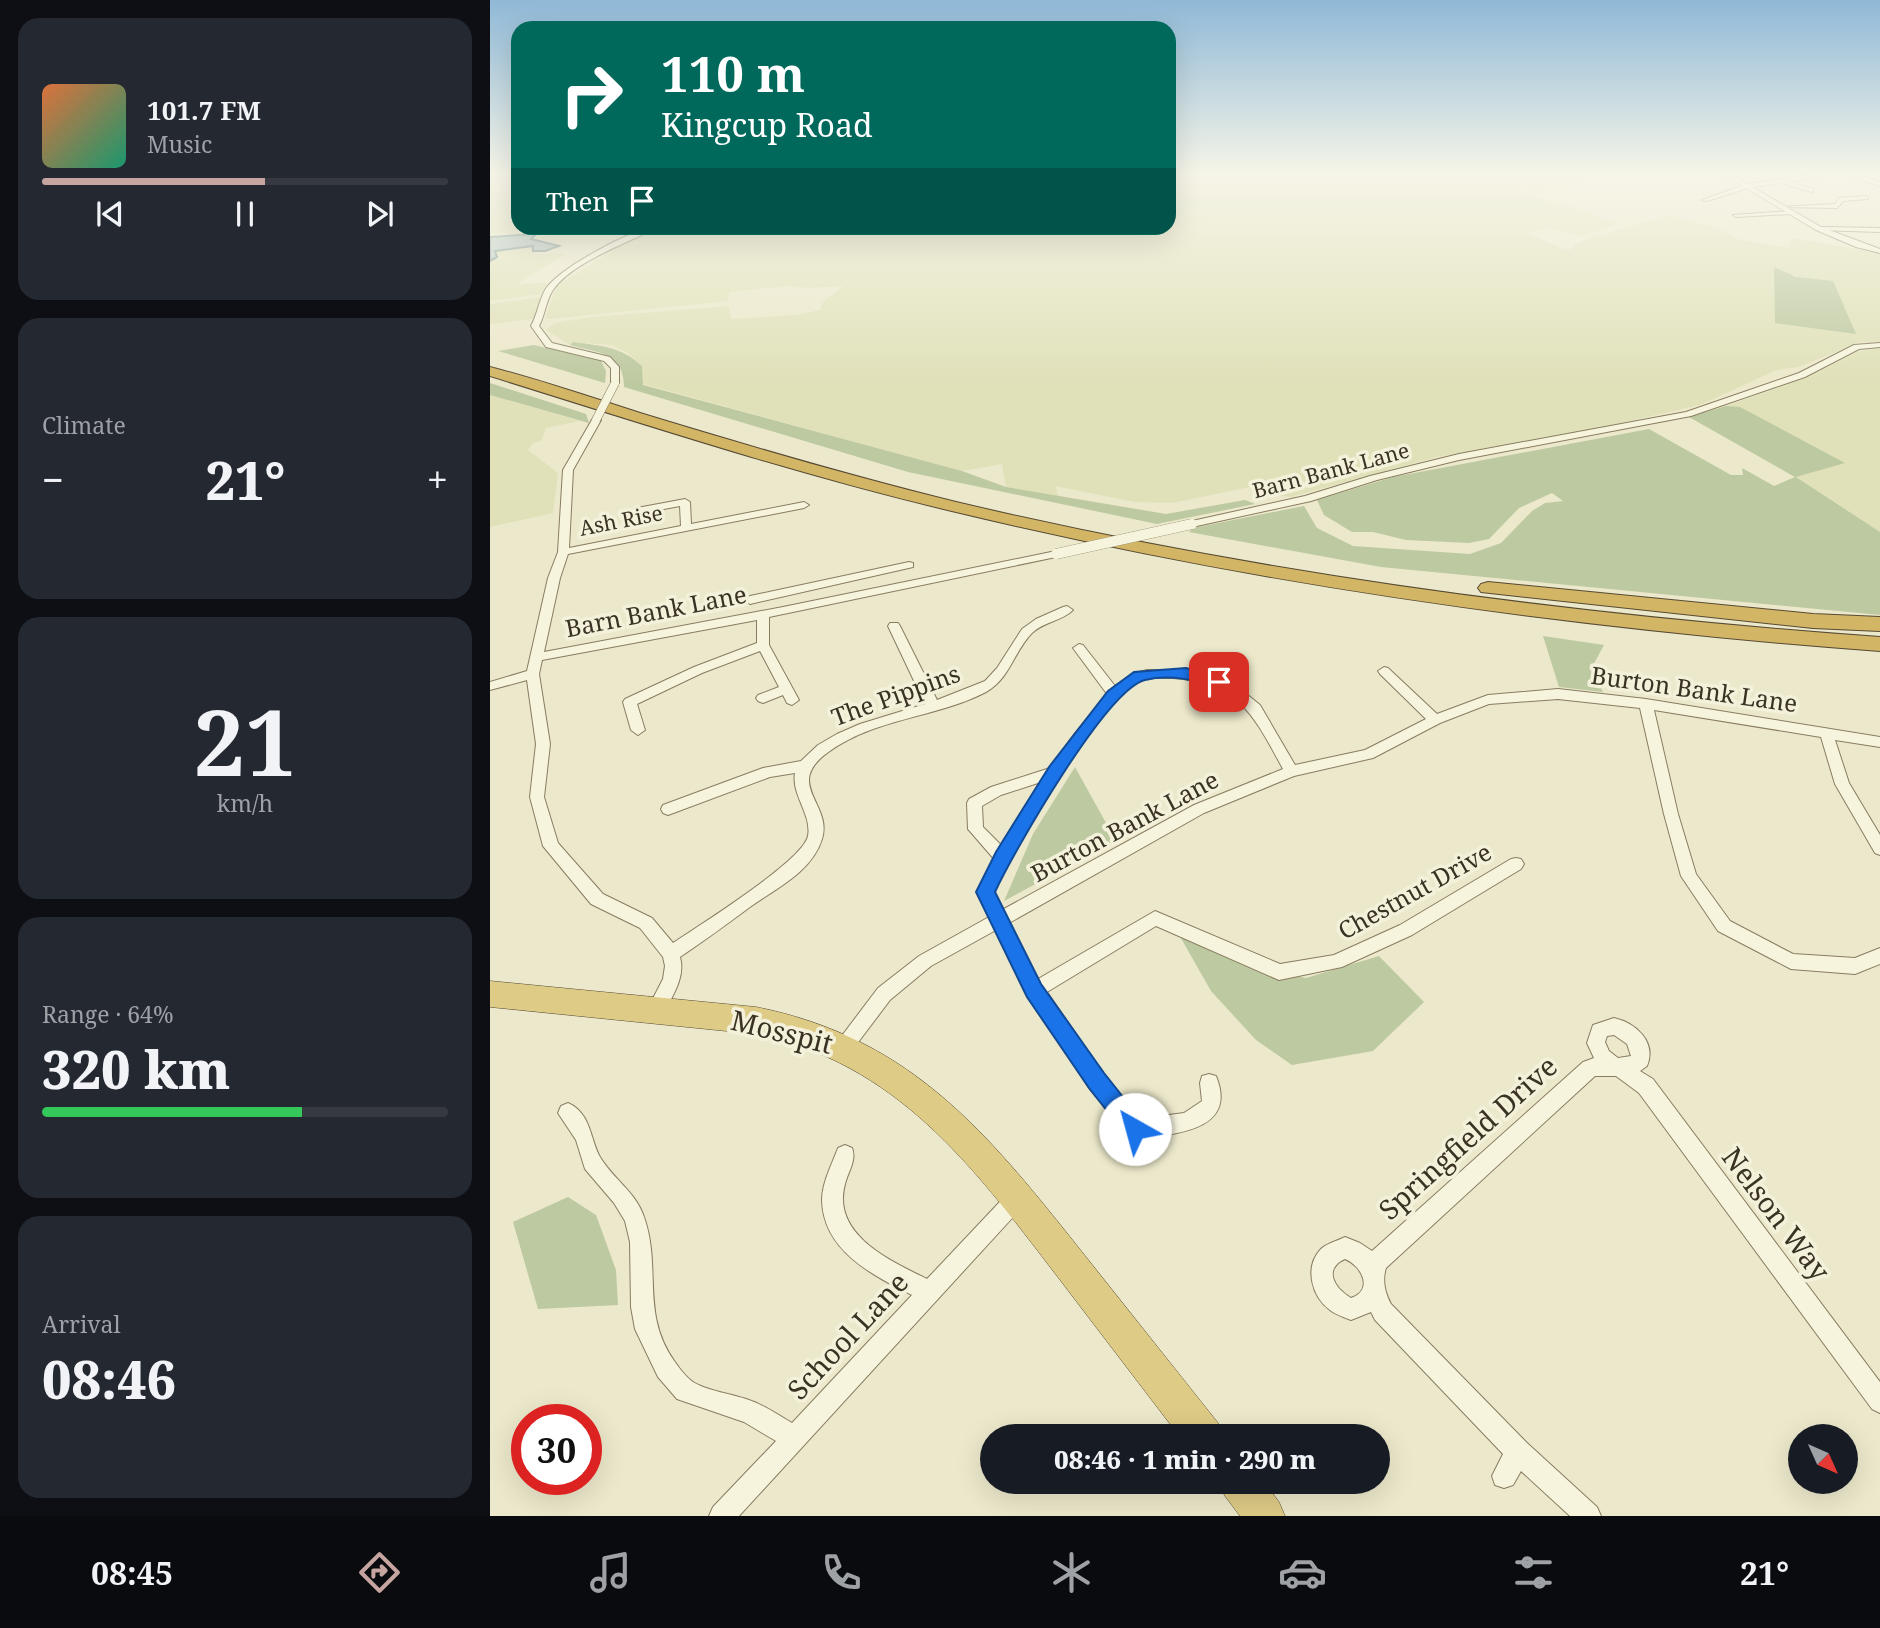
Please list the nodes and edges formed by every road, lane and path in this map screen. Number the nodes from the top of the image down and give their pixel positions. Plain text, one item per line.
1 (614, 244) edge
2 (1851, 244) edge
3 (1880, 251) edge
4 (1880, 345) edge
5 (490, 358) edge
6 (490, 371) edge
7 (804, 505) dead end
8 (637, 511) dead end
9 (686, 528) junction
10 (563, 552) junction
11 (909, 565) dead end
12 (783, 594) junction
13 (750, 600) dead end
14 (1068, 610) dead end
15 (783, 611) junction
16 (763, 615) junction
17 (1880, 624) edge
18 (894, 626) dead end
19 (1880, 644) edge
20 (763, 645) junction
21 (1079, 648) dead end
22 (537, 657) junction
23 (1384, 671) dead end
24 (533, 674) junction
25 (490, 686) edge
26 (1114, 694) junction
27 (763, 698) dead end
28 (1646, 704) junction
29 (933, 706) junction
30 (1435, 720) junction
31 (638, 730) dead end
32 (1826, 732) junction
33 (1880, 741) edge
34 (804, 766) junction
35 (1291, 771) junction
36 (1055, 772) junction
37 (667, 810) dead end
38 (1880, 849) edge
39 (1002, 857) junction
40 (1516, 864) dead end
41 (1000, 921) junction
42 (671, 954) junction
43 (1880, 956) edge
44 (1034, 990) junction
45 (490, 994) edge
46 (656, 1010) junction
47 (844, 1047) junction
48 (1617, 1066) joint
49 (1209, 1083) dead end
50 (569, 1113) dead end
51 (845, 1155) dead end
52 (1017, 1197) junction
53 (930, 1293) junction
54 (1880, 1401) edge
55 (1193, 1424) edge
56 (794, 1438) junction
57 (1518, 1452) junction
58 (1504, 1476) dead end
59 (1248, 1494) edge
60 (722, 1516) edge
61 (1265, 1516) edge
62 (1588, 1516) edge

1 - 10 street, bridge
2 - 3 street
4 - 15 street, Barn Bank Lane, bridge
5 - 17 highway
6 - 19 highway
7 - 9 street, Ash Rise
8 - 9 street, Ash Rise
9 - 10 street, Ash Rise
10 - 22 street
11 - 12 street, Barn Bank Lane
12 - 13 street, Barn Bank Lane
12 - 15 street, Barn Bank Lane
14 - 29 street, The Pippins
15 - 16 street, Barn Bank Lane
16 - 20 street
16 - 22 street, Barn Bank Lane
18 - 29 street
20 - 27 street
20 - 31 street
21 - 26 street
22 - 24 street
23 - 30 street
24 - 25 street
24 - 42 street
26 - 35 street
26 - 36 street
28 - 30 street, Burton Bank Lane
28 - 32 street, Burton Bank Lane
28 - 43 street
29 - 34 street, The Pippins
30 - 35 street, Burton Bank Lane
32 - 33 street, Burton Bank Lane
32 - 38 street
34 - 37 street
34 - 42 street
35 - 41 street, Burton Bank Lane
36 - 39 street
36 - 39 street
39 - 41 street
40 - 44 street, Chestnut Drive
41 - 44 street
41 - 47 street, Burton Bank Lane
42 - 46 street
44 - 49 street
45 - 46 highway, Mosspit
46 - 47 highway, Mosspit
47 - 52 highway, Mosspit
48 - 54 street, Nelson Way
48 - 57 street, Springfield Drive
50 - 56 street
51 - 53 street
52 - 53 street, School Lane
52 - 55 highway, Mosspit
53 - 56 street, School Lane
56 - 60 street, School Lane
57 - 58 street
57 - 62 street, Springfield Drive
59 - 61 highway

